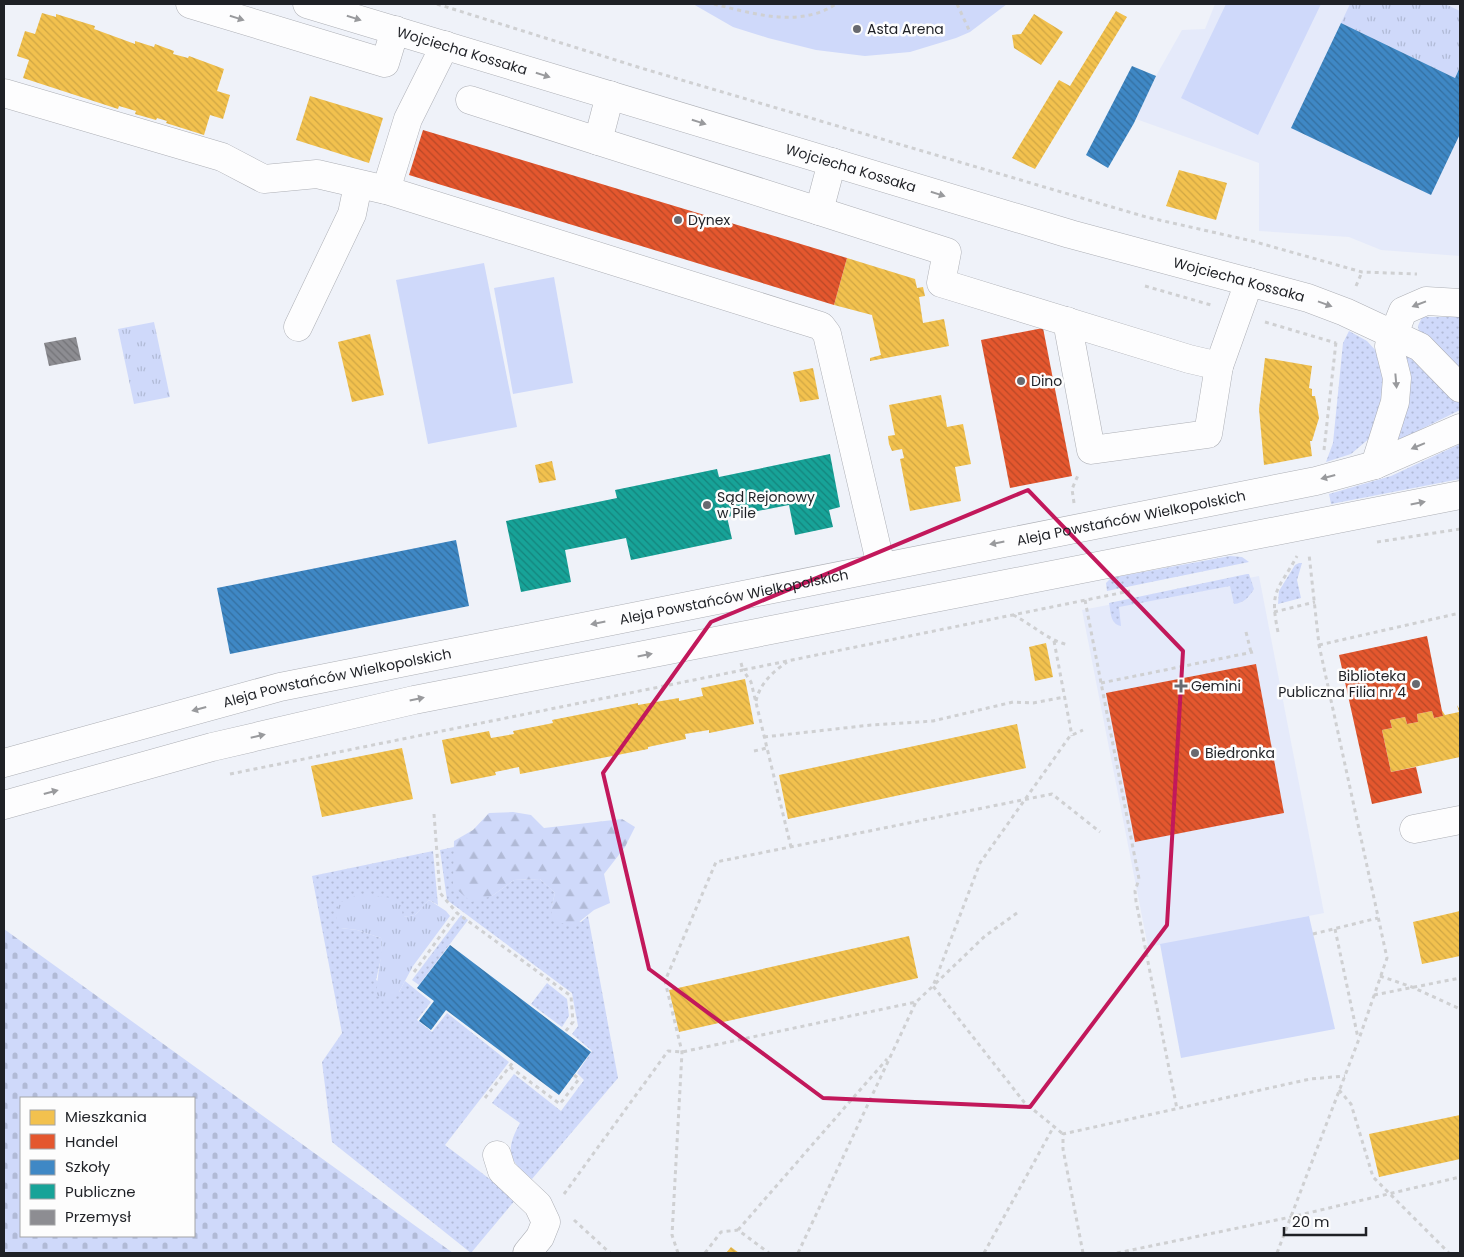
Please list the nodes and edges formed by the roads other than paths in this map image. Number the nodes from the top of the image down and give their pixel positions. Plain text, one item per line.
1 (190, 4) edge
2 (308, 4) edge
3 (395, 30) junction
4 (445, 45) junction
5 (4, 93) edge
6 (610, 95) junction
7 (470, 100) dead end
8 (598, 141) junction
9 (832, 162) junction
10 (358, 185) junction
11 (386, 190) junction
12 (819, 211) junction
13 (1249, 282) junction
14 (1460, 303) edge
15 (1067, 321) junction
16 (298, 327) dead end
17 (1393, 333) junction
18 (1219, 366) junction
19 (1460, 388) edge
20 (1460, 428) edge
21 (1375, 465) junction
22 (1460, 495) edge
23 (881, 566) junction
24 (4, 763) edge
25 (4, 805) edge
26 (1460, 820) edge
27 (1414, 829) dead end
28 (497, 1155) dead end
29 (527, 1253) edge

1 -> 3 main road
2 -> 3 main road, Wojciecha Kossaka
3 - 4 main road, Wojciecha Kossaka
4 -> 6 main road, Wojciecha Kossaka
4 - 11 main road
5 - 10 main road
6 - 8 main road
6 -> 9 main road, Wojciecha Kossaka
7 - 8 main road
8 - 12 main road
9 - 12 main road
9 -> 13 main road, Wojciecha Kossaka
10 - 11 main road
10 - 16 main road
11 - 23 main road
12 - 15 main road
13 -> 17 main road, Wojciecha Kossaka
13 - 18 main road
14 -> 17 main road
15 - 18 main road
15 - 18 main road
17 - 19 main road, Wojciecha Kossaka
17 -> 21 main road
20 -> 21 main road, Aleja Powstańców Wielkopolskich
21 -> 23 main road, Aleja Powstańców Wielkopolskich
25 -> 22 main road
23 -> 24 main road, Aleja Powstańców Wielkopolskich
26 - 27 main road
28 - 29 main road

